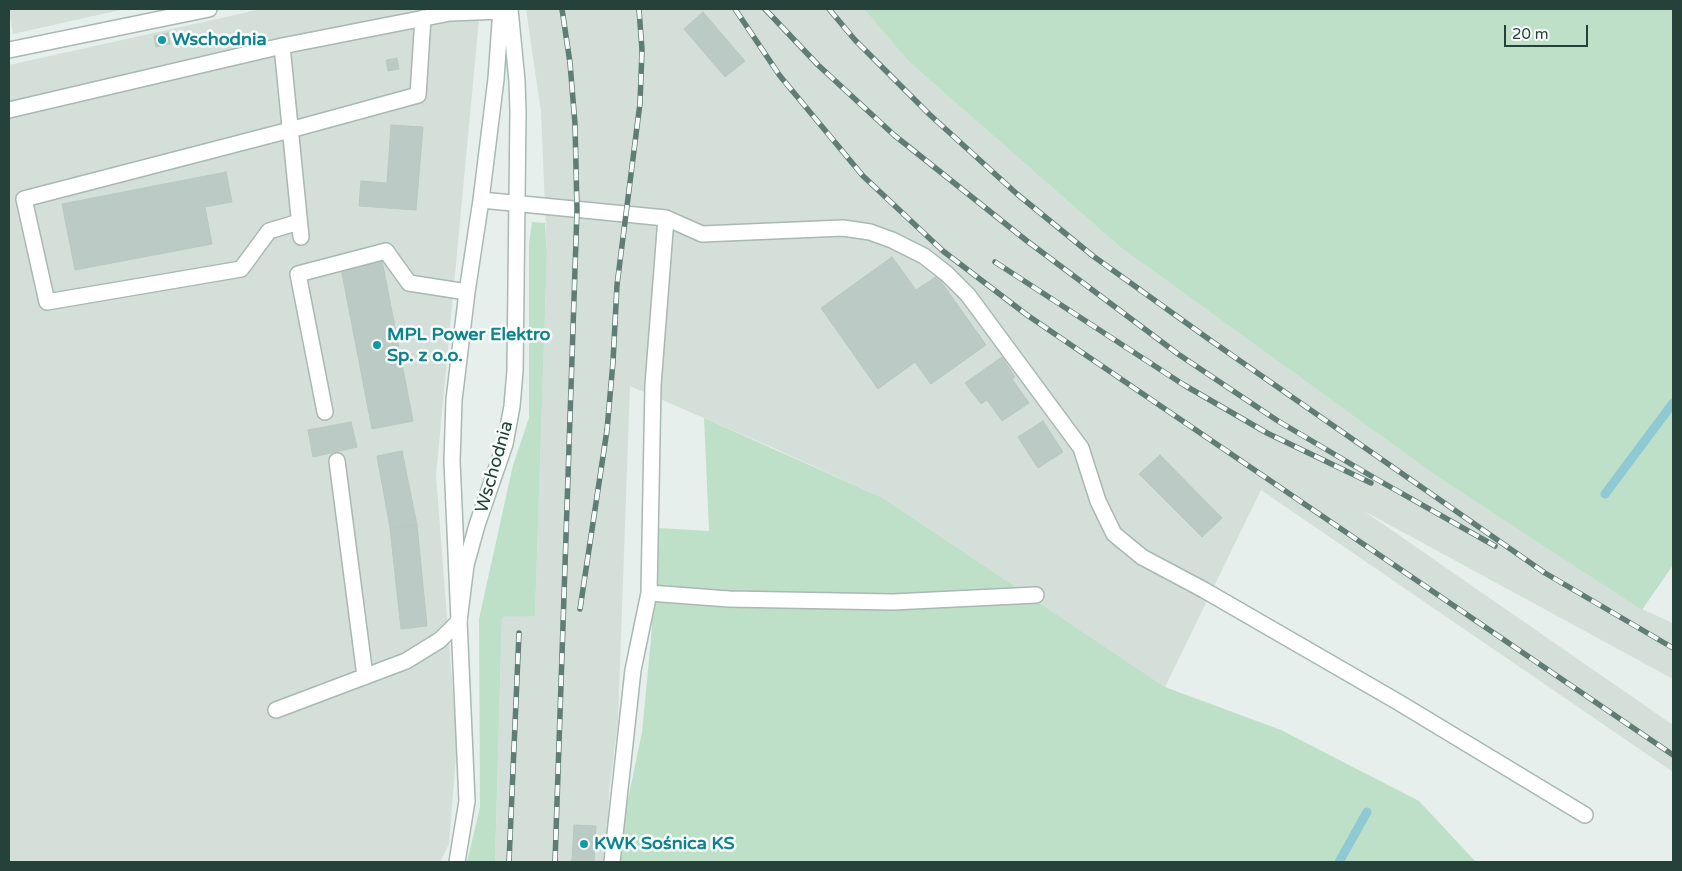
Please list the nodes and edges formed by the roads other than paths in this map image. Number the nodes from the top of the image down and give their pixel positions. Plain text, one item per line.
1 (209, 9) edge
2 (504, 10) edge
3 (423, 18) junction
4 (282, 46) junction
5 (9, 50) edge
6 (9, 110) edge
7 (290, 130) junction
8 (481, 200) junction
9 (516, 204) junction
10 (666, 218) junction
11 (467, 292) junction
12 (325, 412) dead end
13 (337, 460) dead end
14 (648, 592) junction
15 (1036, 595) dead end
16 (459, 621) junction
17 (365, 676) junction
18 (276, 710) dead end
19 (1585, 815) dead end
20 (457, 862) edge
21 (612, 862) edge

1 - 5 street
2 - 3 street
2 - 8 street
2 - 9 street, Wschodnia
3 - 4 street
3 - 7 street
4 - 6 street
4 - 7 street
7 - 7 street
8 - 9 street
8 - 11 street
9 - 10 street
9 - 16 street, Wschodnia
10 - 14 street
10 - 19 street
11 - 12 street
11 - 16 street
13 - 17 street
14 - 15 street
14 - 21 street
16 - 17 street
16 - 20 street, Wschodnia
17 - 18 street

